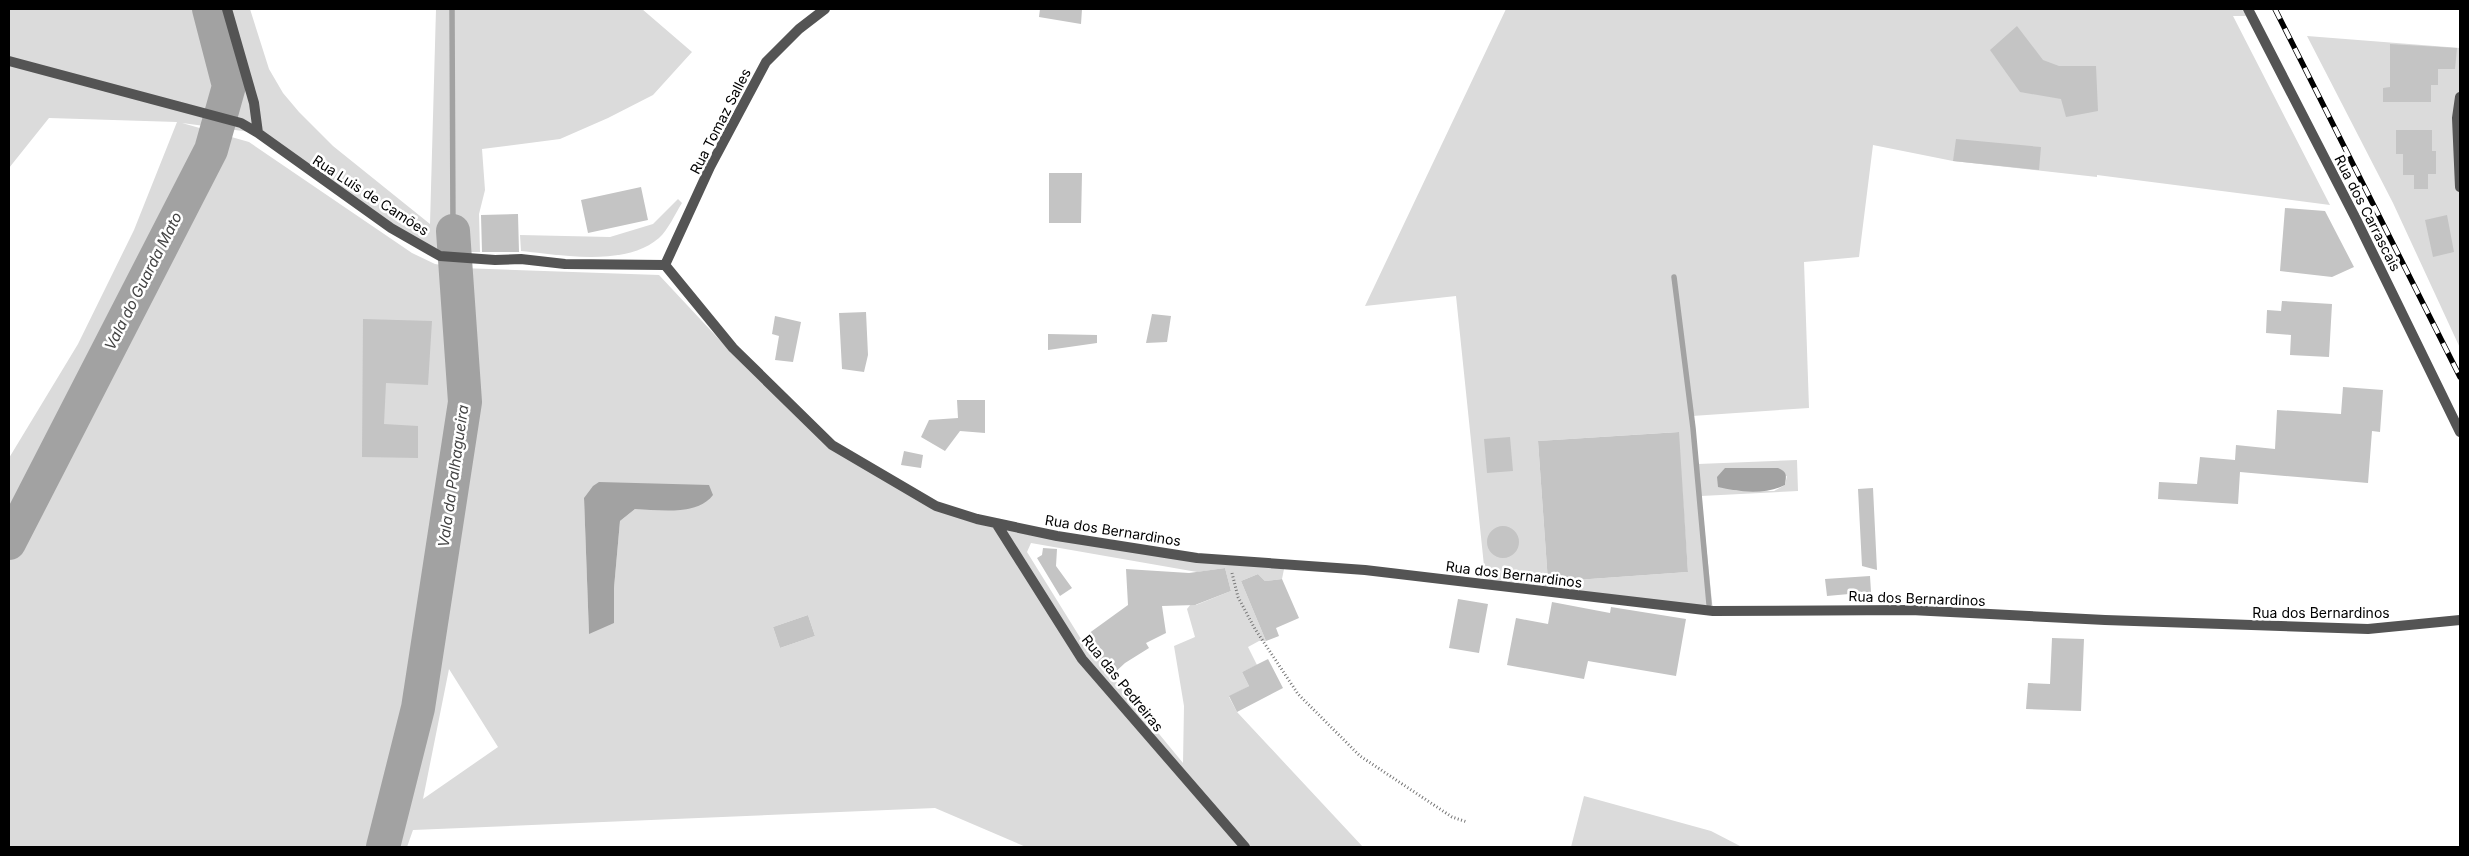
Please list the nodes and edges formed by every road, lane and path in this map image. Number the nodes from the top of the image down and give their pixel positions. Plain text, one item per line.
1 (227, 9) edge
2 (825, 9) edge
3 (2248, 9) edge
4 (9, 61) edge
5 (2460, 97) edge
6 (258, 133) junction
7 (2460, 187) edge
8 (665, 265) junction
9 (2460, 432) edge
10 (996, 523) junction
11 (1229, 560) junction
12 (2460, 620) edge
13 (1467, 822) dead end
14 (1245, 847) edge

1 - 6 street
2 - 8 street, Rua Tomaz Salles
3 - 9 street, Rua dos Carrascais
4 - 6 street, Rua Luis de Camões
5 - 7 street
6 - 8 street, Rua Luis de Camões
8 - 10 street, Rua dos Bernardinos
10 - 11 street, Rua dos Bernardinos
10 - 14 street, Rua das Pedreiras
11 - 12 street, Rua dos Bernardinos
11 - 13 path

